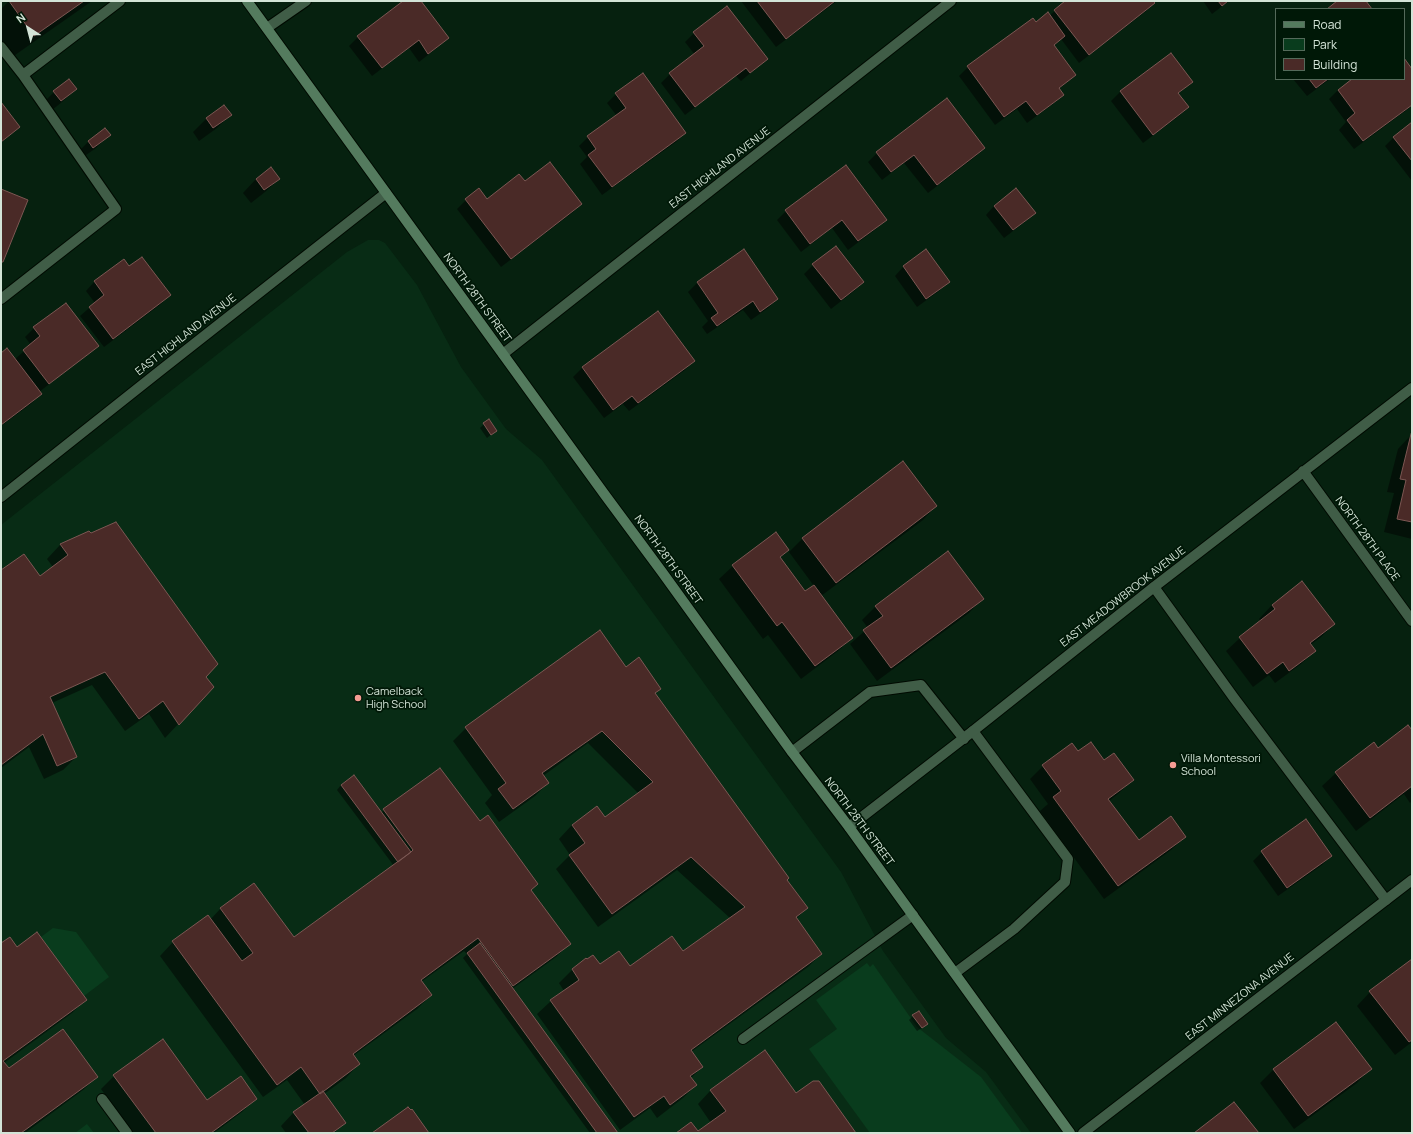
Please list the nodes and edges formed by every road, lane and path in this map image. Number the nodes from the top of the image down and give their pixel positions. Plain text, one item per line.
1 (120, 1) edge
2 (247, 1) edge
3 (306, 1) edge
4 (951, 1) edge
5 (267, 28) junction
6 (1, 47) edge
7 (23, 75) junction
8 (386, 193) junction
9 (1, 299) edge
10 (503, 354) junction
11 (1412, 388) edge
12 (1303, 471) junction
13 (1, 497) edge
14 (1154, 587) junction
15 (1412, 621) edge
16 (973, 731) junction
17 (964, 739) junction
18 (792, 752) junction
19 (849, 827) junction
20 (1412, 880) edge
21 (1386, 900) junction
22 (913, 915) junction
23 (955, 973) junction
24 (743, 1039) dead end
25 (102, 1099) dead end
26 (127, 1133) edge
27 (1070, 1133) edge
28 (1083, 1133) edge

1 - 7 street
2 - 5 street, NORTH 28TH STREET
3 - 5 street
4 - 10 street, EAST HIGHLAND AVENUE
5 - 8 street, NORTH 28TH STREET
6 - 7 street
7 - 9 street
8 - 10 street, NORTH 28TH STREET
8 - 13 street, EAST HIGHLAND AVENUE
10 - 18 street, NORTH 28TH STREET
11 - 12 street, EAST MEADOWBROOK AVENUE
12 - 14 street, EAST MEADOWBROOK AVENUE
12 - 15 street, NORTH 28TH PLACE
14 - 16 street, EAST MEADOWBROOK AVENUE
14 - 21 street
16 - 17 street, EAST MEADOWBROOK AVENUE
16 - 23 street
17 - 18 street
17 - 19 street, EAST MEADOWBROOK AVENUE
18 - 19 street, NORTH 28TH STREET
19 - 22 street, NORTH 28TH STREET
20 - 21 street, EAST MINNEZONA AVENUE
21 - 28 street, EAST MINNEZONA AVENUE
22 - 23 street, NORTH 28TH STREET
22 - 24 street
23 - 27 street, NORTH 28TH STREET
25 - 26 street

